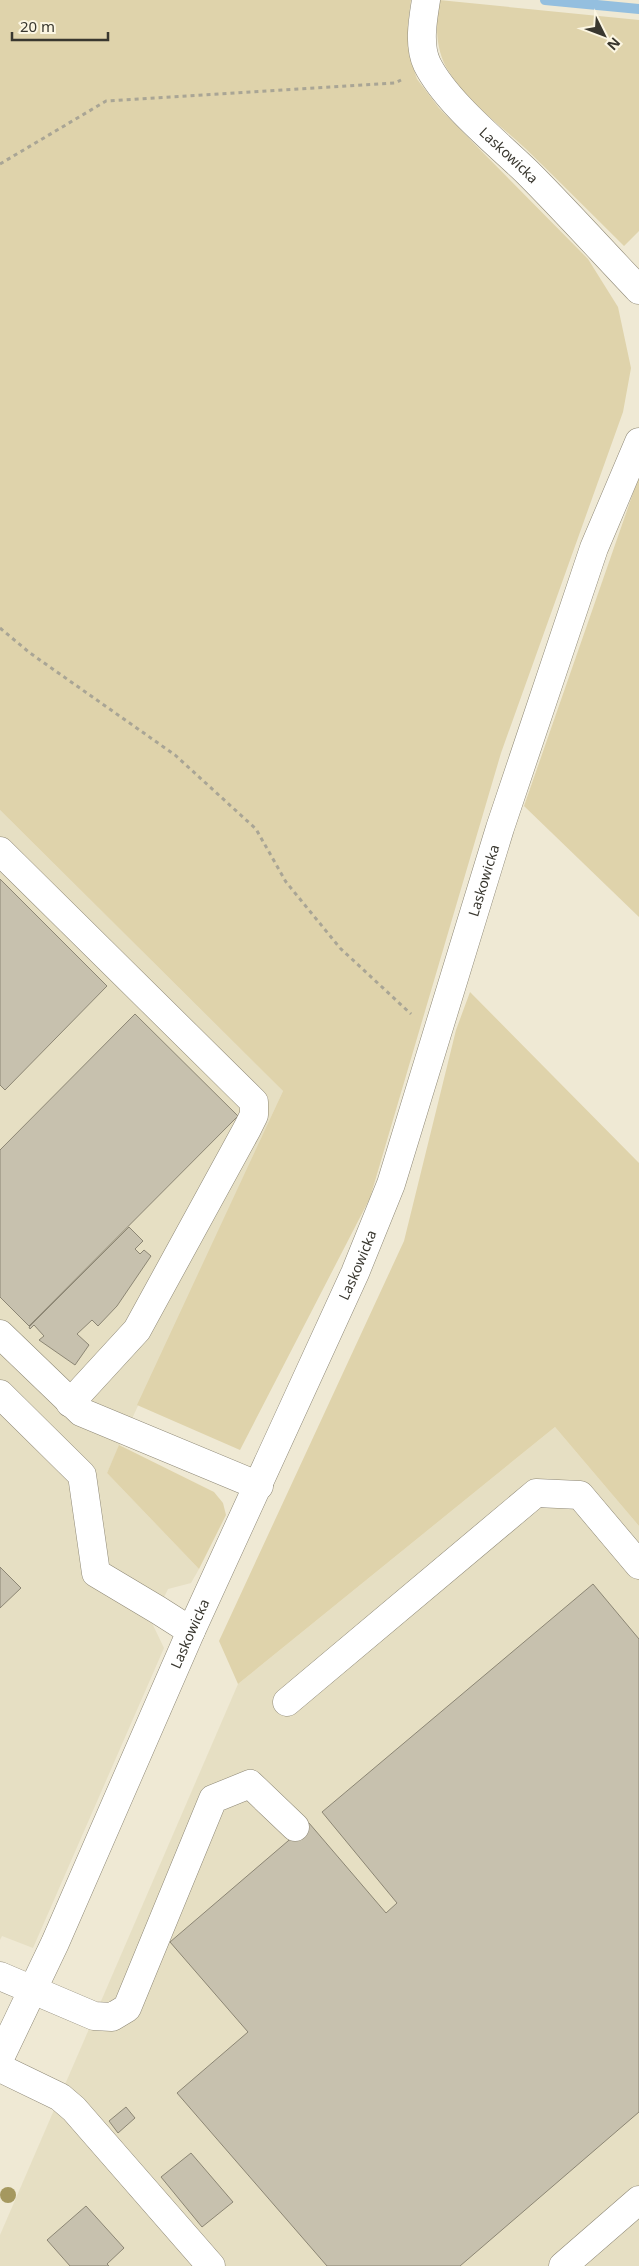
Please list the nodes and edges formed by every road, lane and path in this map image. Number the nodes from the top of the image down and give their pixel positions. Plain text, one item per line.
1 (426, 0) edge
2 (427, 63) junction
3 (0, 164) edge
4 (639, 290) edge
5 (639, 442) edge
6 (0, 628) edge
7 (0, 851) edge
8 (437, 1039) junction
9 (0, 1334) edge
10 (0, 1394) edge
11 (70, 1403) junction
12 (259, 1486) junction
13 (639, 1565) edge
14 (191, 1631) junction
15 (288, 1702) dead end
16 (295, 1827) dead end
17 (0, 1976) edge
18 (32, 1991) junction
19 (0, 2058) edge
20 (0, 2068) edge
21 (639, 2200) edge
22 (211, 2266) edge
23 (563, 2266) edge

1 - 2 street, Laskowicka
2 - 3 path
2 - 4 street, Laskowicka
5 - 8 street, Laskowicka
6 - 8 path
7 - 11 street
8 - 12 street, Laskowicka
9 - 11 street
10 - 14 street
11 - 12 street
12 - 14 street, Laskowicka
13 - 15 street
14 - 18 street, Laskowicka
16 - 18 street
17 - 18 street
18 - 19 street, Laskowicka
20 - 22 street
21 - 23 street

